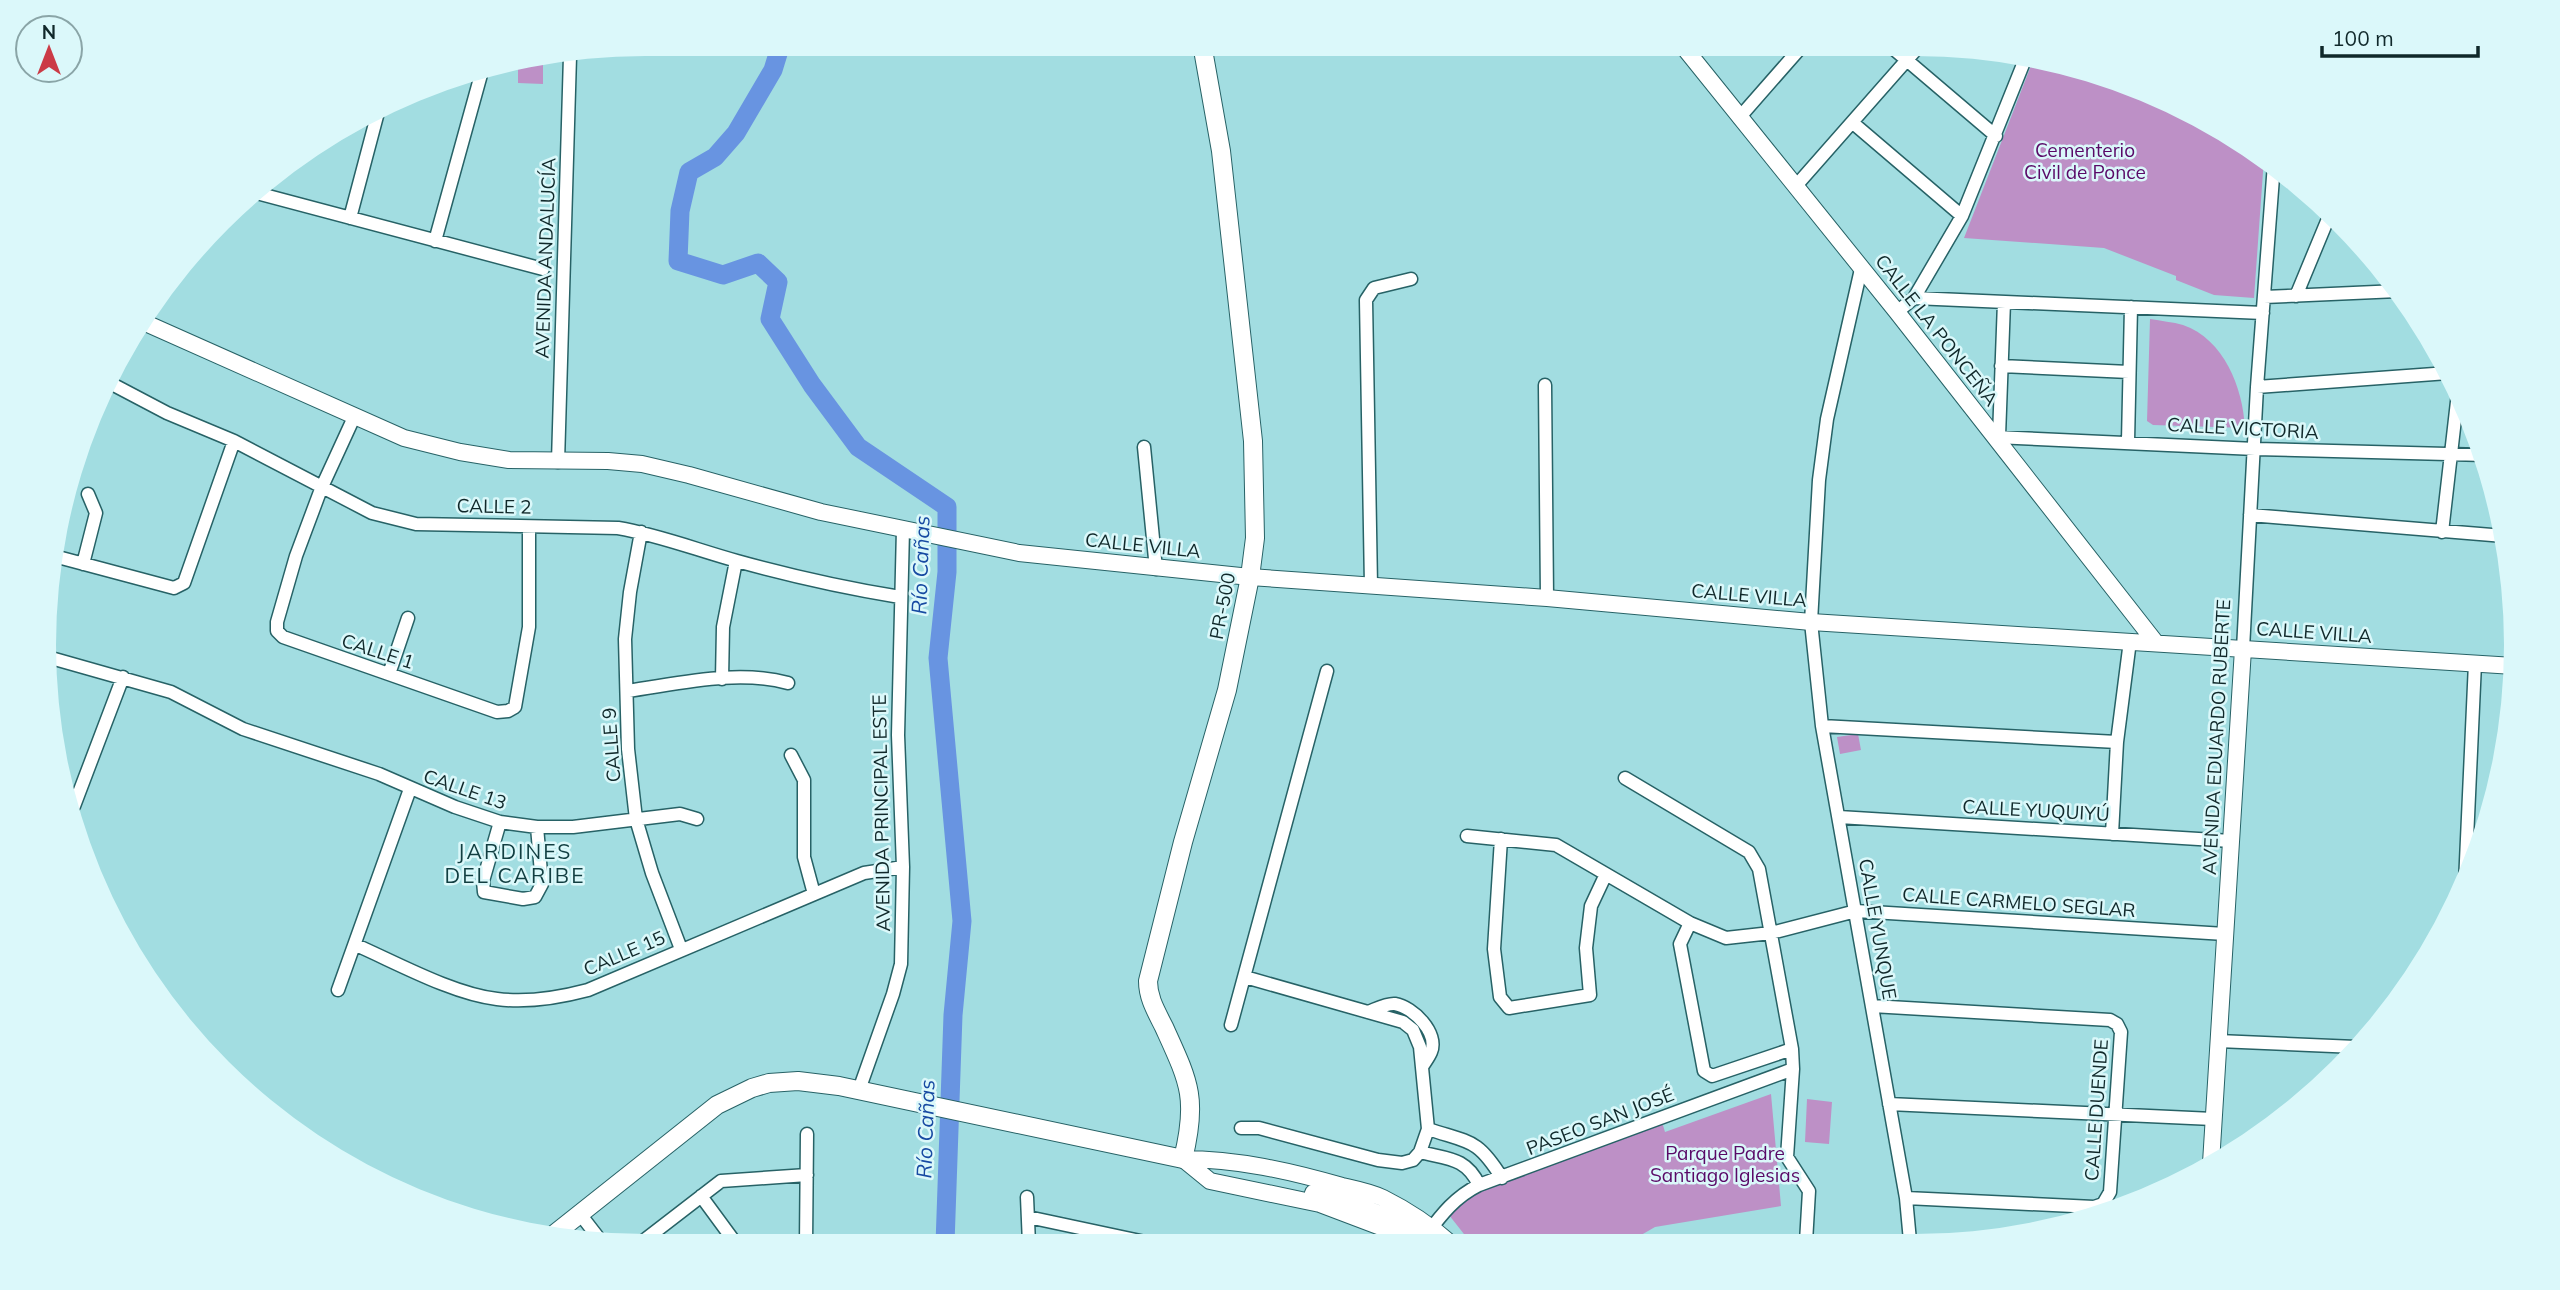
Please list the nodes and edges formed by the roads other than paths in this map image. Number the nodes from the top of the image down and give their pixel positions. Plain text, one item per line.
1 (1204, 56) edge
2 (1691, 56) edge
3 (1793, 56) edge
4 (1901, 56) edge
5 (1910, 56) edge
6 (1906, 60) junction
7 (570, 61) edge
8 (2023, 66) edge
9 (480, 80) edge
10 (1739, 118) junction
11 (376, 121) edge
12 (1853, 123) junction
13 (1996, 136) junction
14 (2273, 177) edge
15 (1795, 187) junction
16 (265, 195) edge
17 (1962, 216) junction
18 (350, 218) junction
19 (2326, 224) edge
20 (435, 241) junction
21 (543, 269) dead end
22 (1861, 269) junction
23 (1411, 279) dead end
24 (2386, 292) edge
25 (2296, 296) junction
26 (2264, 297) junction
27 (1914, 298) junction
28 (2004, 302) junction
29 (2132, 307) junction
30 (1897, 312) junction
31 (2263, 313) junction
32 (150, 325) edge
33 (2001, 366) junction
34 (2129, 372) junction
35 (2437, 374) edge
36 (1545, 385) dead end
37 (116, 386) edge
38 (2257, 387) junction
39 (2456, 412) edge
40 (355, 415) junction
41 (1997, 436) junction
42 (234, 441) junction
43 (2128, 441) junction
44 (1144, 447) dead end
45 (2255, 449) junction
46 (2450, 455) junction
47 (2473, 455) edge
48 (558, 462) junction
49 (321, 489) junction
50 (89, 494) dead end
51 (2250, 515) junction
52 (529, 527) junction
53 (910, 531) junction
54 (641, 532) junction
55 (2442, 532) junction
56 (2494, 535) edge
57 (62, 559) edge
58 (736, 561) junction
59 (83, 565) junction
60 (1156, 569) junction
61 (1250, 577) junction
62 (1371, 586) junction
63 (900, 597) junction
64 (1547, 598) junction
65 (408, 618) dead end
66 (1811, 622) junction
67 (2130, 641) junction
68 (2156, 643) junction
69 (2243, 649) junction
70 (56, 659) edge
71 (2475, 663) junction
72 (2503, 665) edge
73 (1328, 671) dead end
74 (389, 674) junction
75 (123, 677) junction
76 (722, 679) junction
77 (788, 683) dead end
78 (627, 691) junction
79 (1822, 726) junction
80 (2118, 743) junction
81 (791, 755) dead end
82 (1625, 778) dead end
83 (410, 789) junction
84 (77, 799) edge
85 (1839, 817) junction
86 (636, 819) junction
87 (697, 819) dead end
88 (499, 822) junction
89 (537, 827) junction
90 (2112, 834) junction
91 (1467, 836) dead end
92 (1501, 839) junction
93 (2231, 841) junction
94 (2466, 851) edge
95 (903, 867) junction
96 (1606, 874) junction
97 (814, 894) junction
98 (1856, 911) junction
99 (1690, 923) junction
100 (1771, 933) junction
101 (2225, 934) junction
102 (356, 944) junction
103 (681, 949) junction
104 (1245, 977) junction
105 (338, 990) dead end
106 (1872, 1006) junction
107 (1231, 1025) dead end
108 (2218, 1041) junction
109 (2345, 1047) edge
110 (1792, 1049) junction
111 (1793, 1069) junction
112 (859, 1090) junction
113 (1889, 1104) junction
114 (2115, 1113) junction
115 (2213, 1119) junction
116 (1241, 1128) dead end
117 (1428, 1129) junction
118 (807, 1134) dead end
119 (1420, 1152) junction
120 (2211, 1154) edge
121 (1183, 1159) junction
122 (807, 1175) junction
123 (1502, 1178) junction
124 (1479, 1185) junction
125 (701, 1196) junction
126 (1027, 1198) dead end
127 (1906, 1198) junction
128 (2103, 1203) edge
129 (2095, 1206) edge
130 (580, 1214) junction
131 (1028, 1217) junction
132 (562, 1228) edge
133 (594, 1232) edge
134 (656, 1234) edge
135 (729, 1234) edge
136 (806, 1234) edge
137 (1029, 1234) edge
138 (1108, 1234) edge
139 (1417, 1234) edge
140 (1420, 1234) edge
141 (1427, 1234) edge
142 (1806, 1234) edge
143 (1909, 1234) edge

1 - 61 highway, PR-500 / PR-500
2 - 10 main road, CALLE LA PONCEÑA
3 - 10 street
4 - 6 street
5 - 6 street
6 - 12 street
6 - 13 street
7 - 48 street, AVENIDA ANDALUCÍA
8 - 13 street
9 - 20 street
10 - 15 main road, CALLE LA PONCEÑA
11 - 18 street
12 - 15 street
12 - 17 street
13 - 17 street
14 - 26 street, AVENIDA EDUARDO RUBERTE
15 - 22 main road, CALLE LA PONCEÑA
16 - 18 street
17 - 27 street
18 - 20 street
19 - 25 street
20 - 21 street
22 - 30 main road, CALLE LA PONCEÑA
22 - 66 street, CALLE YUNQUE
23 - 62 street
24 - 25 street
25 - 26 street
26 - 31 street, AVENIDA EDUARDO RUBERTE
27 - 28 street
27 - 30 street
28 - 29 street
28 - 33 street
29 - 31 street
29 - 34 street
30 - 41 main road, CALLE LA PONCEÑA
31 - 38 street, AVENIDA EDUARDO RUBERTE
32 - 40 main road, CALLE VILLA
33 - 34 street
33 - 41 street
34 - 43 street
35 - 38 street
36 - 64 street
37 - 42 street, CALLE 2
38 - 45 street, AVENIDA EDUARDO RUBERTE
39 - 46 street
40 - 48 main road, CALLE VILLA
40 - 49 street, CALLE 1
41 - 43 street, CALLE VICTORIA
41 - 68 main road, CALLE LA PONCEÑA
42 - 49 street, CALLE 2
42 - 59 street
43 - 45 street, CALLE VICTORIA
44 - 60 street
45 - 46 street, CALLE VICTORIA
45 - 51 street, AVENIDA EDUARDO RUBERTE
46 - 47 street, CALLE VICTORIA
46 - 55 street
48 - 53 main road, CALLE VILLA
49 - 52 street, CALLE 2
49 - 74 street, CALLE 1
50 - 59 street
51 - 55 street
51 - 69 street, AVENIDA EDUARDO RUBERTE
52 - 54 street, CALLE 2
52 - 74 street, CALLE 1
53 - 60 main road, CALLE VILLA
53 - 63 street, AVENIDA PRINCIPAL ESTE
54 - 58 street, CALLE 2
54 - 78 street, CALLE 9
55 - 56 street
57 - 59 street
58 - 63 street, CALLE 2
58 - 76 street
60 - 61 main road, CALLE VILLA
61 - 62 main road, CALLE VILLA
61 - 121 highway, PR-500 / PR-500
62 - 64 main road, CALLE VILLA
63 - 95 street, AVENIDA PRINCIPAL ESTE
64 - 66 main road, CALLE VILLA
65 - 74 street
66 - 67 main road, CALLE VILLA
66 - 79 street, CALLE YUNQUE
67 - 68 main road, CALLE VILLA
67 - 80 street
68 - 69 main road, CALLE VILLA
69 - 71 main road, CALLE VILLA
69 - 93 main road, AVENIDA EDUARDO RUBERTE
70 - 75 street
71 - 72 main road, CALLE VILLA
71 - 94 street
73 - 104 street
75 - 83 street
75 - 84 street
76 - 77 street
76 - 78 street
78 - 86 street, CALLE 9
79 - 80 street
79 - 85 street, CALLE YUNQUE
80 - 90 street
81 - 97 street
82 - 100 street
83 - 88 street, CALLE 13
83 - 102 street, CALLE 13
85 - 90 street, CALLE YUQUIYÚ
85 - 98 street, CALLE YUNQUE
86 - 87 street, CALLE 13
86 - 89 street, CALLE 13
86 - 103 street, CALLE 9
88 - 89 street, CALLE 13
88 - 89 street
90 - 93 street, CALLE YUQUIYÚ
91 - 92 street, CALLE CARMELO SEGLAR
92 - 96 street, CALLE CARMELO SEGLAR
92 - 96 street
93 - 101 main road, AVENIDA EDUARDO RUBERTE
95 - 97 street, CALLE 15
95 - 112 street, AVENIDA PRINCIPAL ESTE
96 - 99 street, CALLE CARMELO SEGLAR
97 - 103 street, CALLE 15
98 - 100 street, CALLE CARMELO SEGLAR
98 - 101 street, CALLE CARMELO SEGLAR
98 - 106 street, CALLE YUNQUE
99 - 100 street, CALLE CARMELO SEGLAR
99 - 110 street
100 - 110 street
101 - 108 main road, AVENIDA EDUARDO RUBERTE
102 - 103 street, CALLE 15
102 - 105 street, CALLE 13
104 - 107 street
104 - 117 street
106 - 113 street, CALLE YUNQUE
106 - 114 street, CALLE DUENDE
108 - 109 street
108 - 115 main road, AVENIDA EDUARDO RUBERTE
110 - 111 street
111 - 123 street, PASEO SAN JOSÉ
111 - 142 street
112 - 121 highway
112 - 130 highway
113 - 114 street
113 - 127 street, CALLE YUNQUE
114 - 115 street
114 - 128 street, CALLE DUENDE
115 - 120 main road, AVENIDA EDUARDO RUBERTE
116 - 119 street
117 - 119 street
117 - 123 street
118 - 122 street
119 - 124 street
121 - 139 main road
121 - 140 main road
122 - 125 street
122 - 136 street
123 - 124 street, PASEO SAN JOSÉ
124 - 141 street, PASEO SAN JOSÉ
125 - 134 street
125 - 135 street
126 - 131 street
127 - 129 street, CALLE DUENDE
127 - 143 street, CALLE YUNQUE
130 - 132 highway
130 - 133 street
131 - 137 street
131 - 138 street

